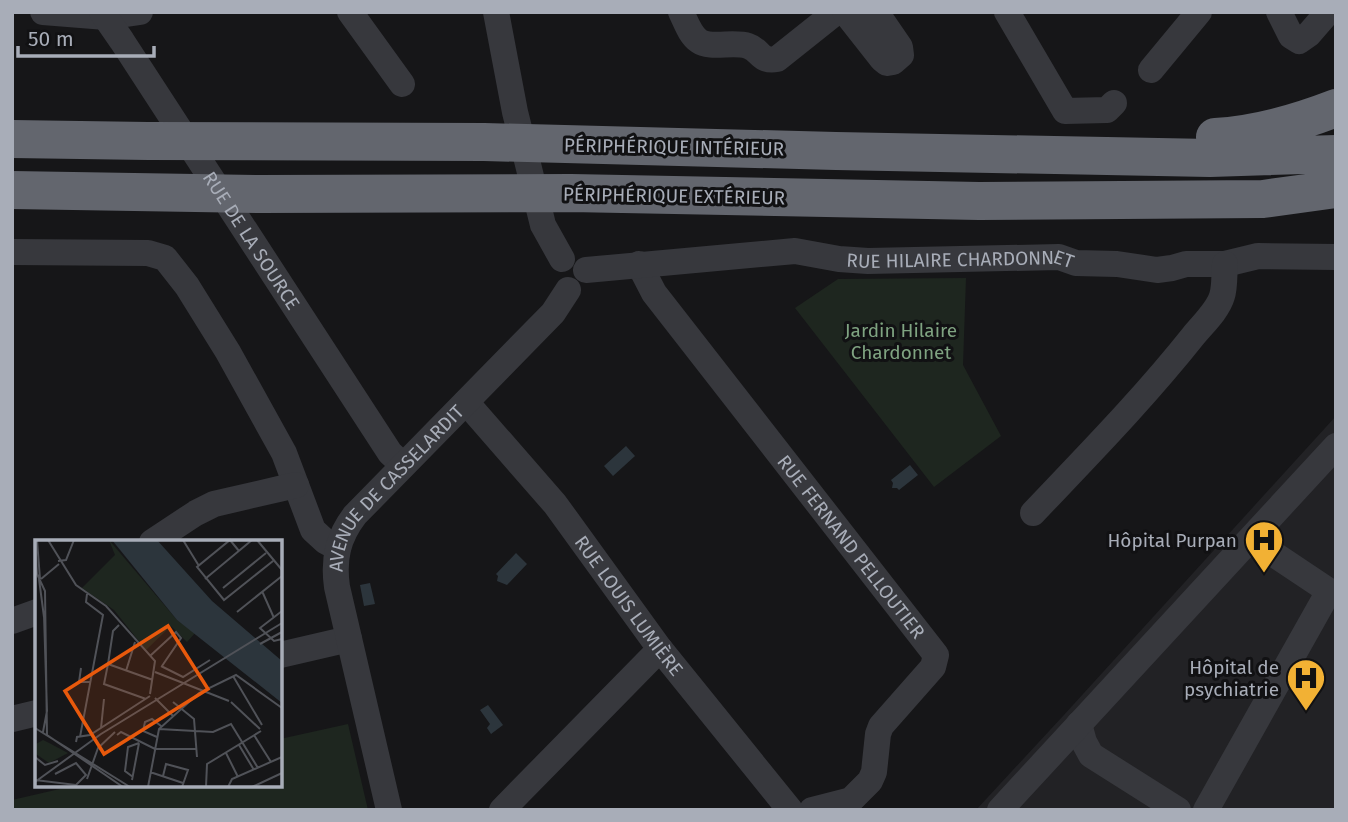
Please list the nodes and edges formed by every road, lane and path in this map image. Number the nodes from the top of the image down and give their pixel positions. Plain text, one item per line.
1 (43, 12) edge
2 (140, 12) edge
3 (350, 12) edge
4 (496, 12) edge
5 (681, 12) edge
6 (836, 12) edge
7 (845, 12) edge
8 (876, 12) edge
9 (1007, 12) edge
10 (1199, 12) edge
11 (1279, 12) edge
12 (1328, 12) edge
13 (104, 15) edge
14 (1151, 70) dead end
15 (402, 84) dead end
16 (1114, 103) dead end
17 (1336, 108) edge
18 (12, 139) edge
19 (836, 151) junction
20 (1336, 154) edge
21 (1336, 189) edge
22 (12, 190) edge
23 (1264, 199) junction
24 (1336, 206) edge
25 (12, 252) edge
26 (1336, 257) edge
27 (562, 259) junction
28 (639, 264) junction
29 (1225, 264) junction
30 (586, 270) junction
31 (568, 290) junction
32 (466, 402) junction
33 (1336, 446) edge
34 (403, 466) junction
35 (296, 485) junction
36 (1034, 513) dead end
37 (1251, 539) junction
38 (155, 540) edge
39 (338, 548) junction
40 (35, 613) edge
41 (12, 621) edge
42 (349, 639) junction
43 (660, 649) junction
44 (282, 655) edge
45 (35, 713) edge
46 (12, 719) edge
47 (1079, 724) junction
48 (1057, 748) junction
49 (389, 810) edge
50 (502, 810) edge
51 (790, 810) edge
52 (812, 810) edge
53 (1000, 810) edge
54 (1153, 810) edge
55 (1178, 810) edge
56 (1206, 810) edge

1 - 13 street
2 - 13 street
3 - 15 street
4 - 27 street
5 - 6 street
7 - 8 street
9 - 16 street
10 - 14 street
11 - 12 street
13 - 34 street, RUE DE LA SOURCE
17 - 19 highway
18 - 19 highway, PÉRIPHÉRIQUE INTÉRIEUR
19 - 20 highway, PÉRIPHÉRIQUE INTÉRIEUR
21 - 23 highway, PÉRIPHÉRIQUE EXTÉRIEUR
22 - 23 highway, PÉRIPHÉRIQUE EXTÉRIEUR
23 - 24 highway
25 - 35 street
26 - 29 street, RUE HILAIRE CHARDONNET
27 - 30 street
27 - 31 street
28 - 29 street, RUE HILAIRE CHARDONNET
28 - 30 street, RUE HILAIRE CHARDONNET
28 - 52 street, RUE FERNAND PELLOUTIER
29 - 36 street
30 - 31 street
31 - 32 street, AVENUE DE CASSELARDIT
32 - 34 street, AVENUE DE CASSELARDIT
32 - 43 street, RUE LOUIS LUMIÈRE
33 - 37 street
34 - 39 street, AVENUE DE CASSELARDIT
35 - 38 street
35 - 39 street
37 - 47 street
37 - 56 street
39 - 42 street, AVENUE DE CASSELARDIT
40 - 41 street
42 - 44 street
42 - 49 street, AVENUE DE CASSELARDIT
43 - 50 street
43 - 51 street, RUE LOUIS LUMIÈRE
45 - 46 street
47 - 48 street
47 - 55 street
48 - 53 street
48 - 54 street

